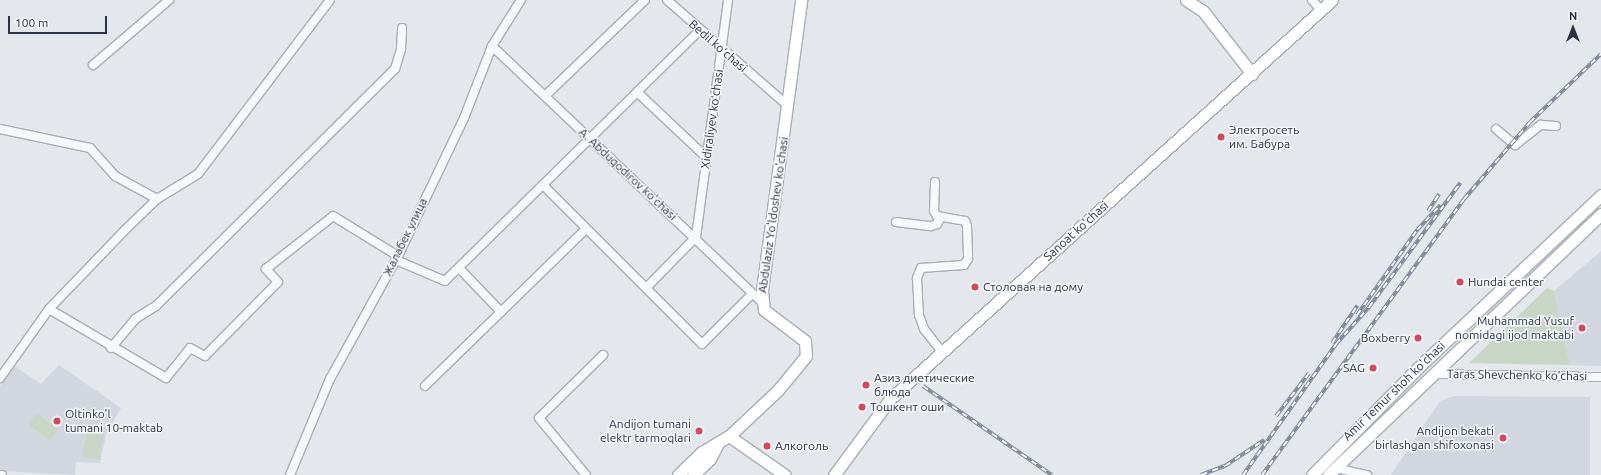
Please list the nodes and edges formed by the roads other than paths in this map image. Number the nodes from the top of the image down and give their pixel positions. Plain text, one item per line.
1 (169, 0) edge
2 (330, 0) edge
3 (521, 0) edge
4 (645, 0) edge
5 (667, 0) edge
6 (728, 0) edge
7 (801, 0) edge
8 (1186, 0) edge
9 (1312, 0) edge
10 (1332, 0) edge
11 (1321, 10) junction
12 (402, 28) dead end
13 (699, 31) junction
14 (492, 46) junction
15 (721, 50) junction
16 (93, 65) dead end
17 (1252, 74) junction
18 (637, 92) junction
19 (546, 95) junction
20 (788, 106) junction
21 (1556, 126) dead end
22 (0, 129) edge
23 (1496, 129) dead end
24 (589, 139) junction
25 (707, 158) junction
26 (935, 182) dead end
27 (543, 185) junction
28 (1601, 195) edge
29 (157, 199) junction
30 (1601, 214) edge
31 (941, 217) junction
32 (896, 222) dead end
33 (586, 229) junction
34 (696, 237) junction
35 (397, 258) junction
36 (459, 268) junction
37 (647, 287) junction
38 (752, 295) junction
39 (762, 302) junction
40 (49, 310) junction
41 (501, 312) junction
42 (111, 348) junction
43 (942, 352) junction
44 (603, 354) dead end
45 (1434, 374) junction
46 (1601, 377) edge
47 (0, 378) edge
48 (425, 386) dead end
49 (729, 436) junction
50 (717, 445) junction
51 (1332, 471) edge
52 (290, 475) edge
53 (586, 475) edge
54 (678, 475) edge
55 (693, 475) edge
56 (785, 475) edge
57 (834, 475) edge
58 (1312, 475) edge
59 (1367, 475) edge

1 - 16 street
2 - 29 street
3 - 14 street, Жалабек улица
4 - 19 street
5 - 13 street, Bedil koʻchasi
6 - 15 street, Xidiraliyev koʻchasi
7 - 20 main road, Abdulaziz Yoʻldoshev koʻchasi
8 - 17 main road
9 - 11 street
10 - 11 main road, Sanoat ko'chasi
11 - 17 main road, Sanoat ko'chasi
12 - 42 street
13 - 15 street, Bedil koʻchasi
13 - 18 street
14 - 19 street, A. Abduqodirov koʻchasi
14 - 35 street, Жалабек улица
15 - 20 street, Bedil koʻchasi
15 - 25 street, Xidiraliyev koʻchasi
17 - 43 main road, Sanoat ko'chasi
18 - 24 street
18 - 25 street
19 - 24 street, A. Abduqodirov koʻchasi
20 - 39 main road, Abdulaziz Yoʻldoshev koʻchasi
21 - 23 street
22 - 29 street
24 - 27 street
24 - 34 street, A. Abduqodirov koʻchasi
25 - 34 street, Xidiraliyev koʻchasi
26 - 31 street
27 - 33 street
27 - 36 street
28 - 58 main road, Amir Temur shoh ko'chasi
29 - 40 street
30 - 45 main road, Amir Temur shoh ko'chasi
31 - 32 street
31 - 43 street
33 - 37 street
33 - 41 street
34 - 37 street
34 - 38 street, A. Abduqodirov koʻchasi
35 - 36 street
35 - 42 street
35 - 52 street, Жалабек улица
36 - 41 street
37 - 38 street
38 - 39 street, A. Abduqodirov koʻchasi
39 - 49 main road, Abdulaziz Yoʻldoshev koʻchasi
40 - 42 street
40 - 47 street
41 - 48 street
43 - 57 main road, Sanoat ko'chasi
44 - 53 street
45 - 46 street, Taras Shevchenko ko'chasi
45 - 51 main road, Amir Temur shoh ko'chasi
49 - 50 main road, Abdulaziz Yoʻldoshev koʻchasi
49 - 56 main road
50 - 54 main road, Abdulaziz Yoʻldoshev koʻchasi
50 - 55 main road, Abdulaziz Yoʻldoshev koʻchasi
51 - 59 street

